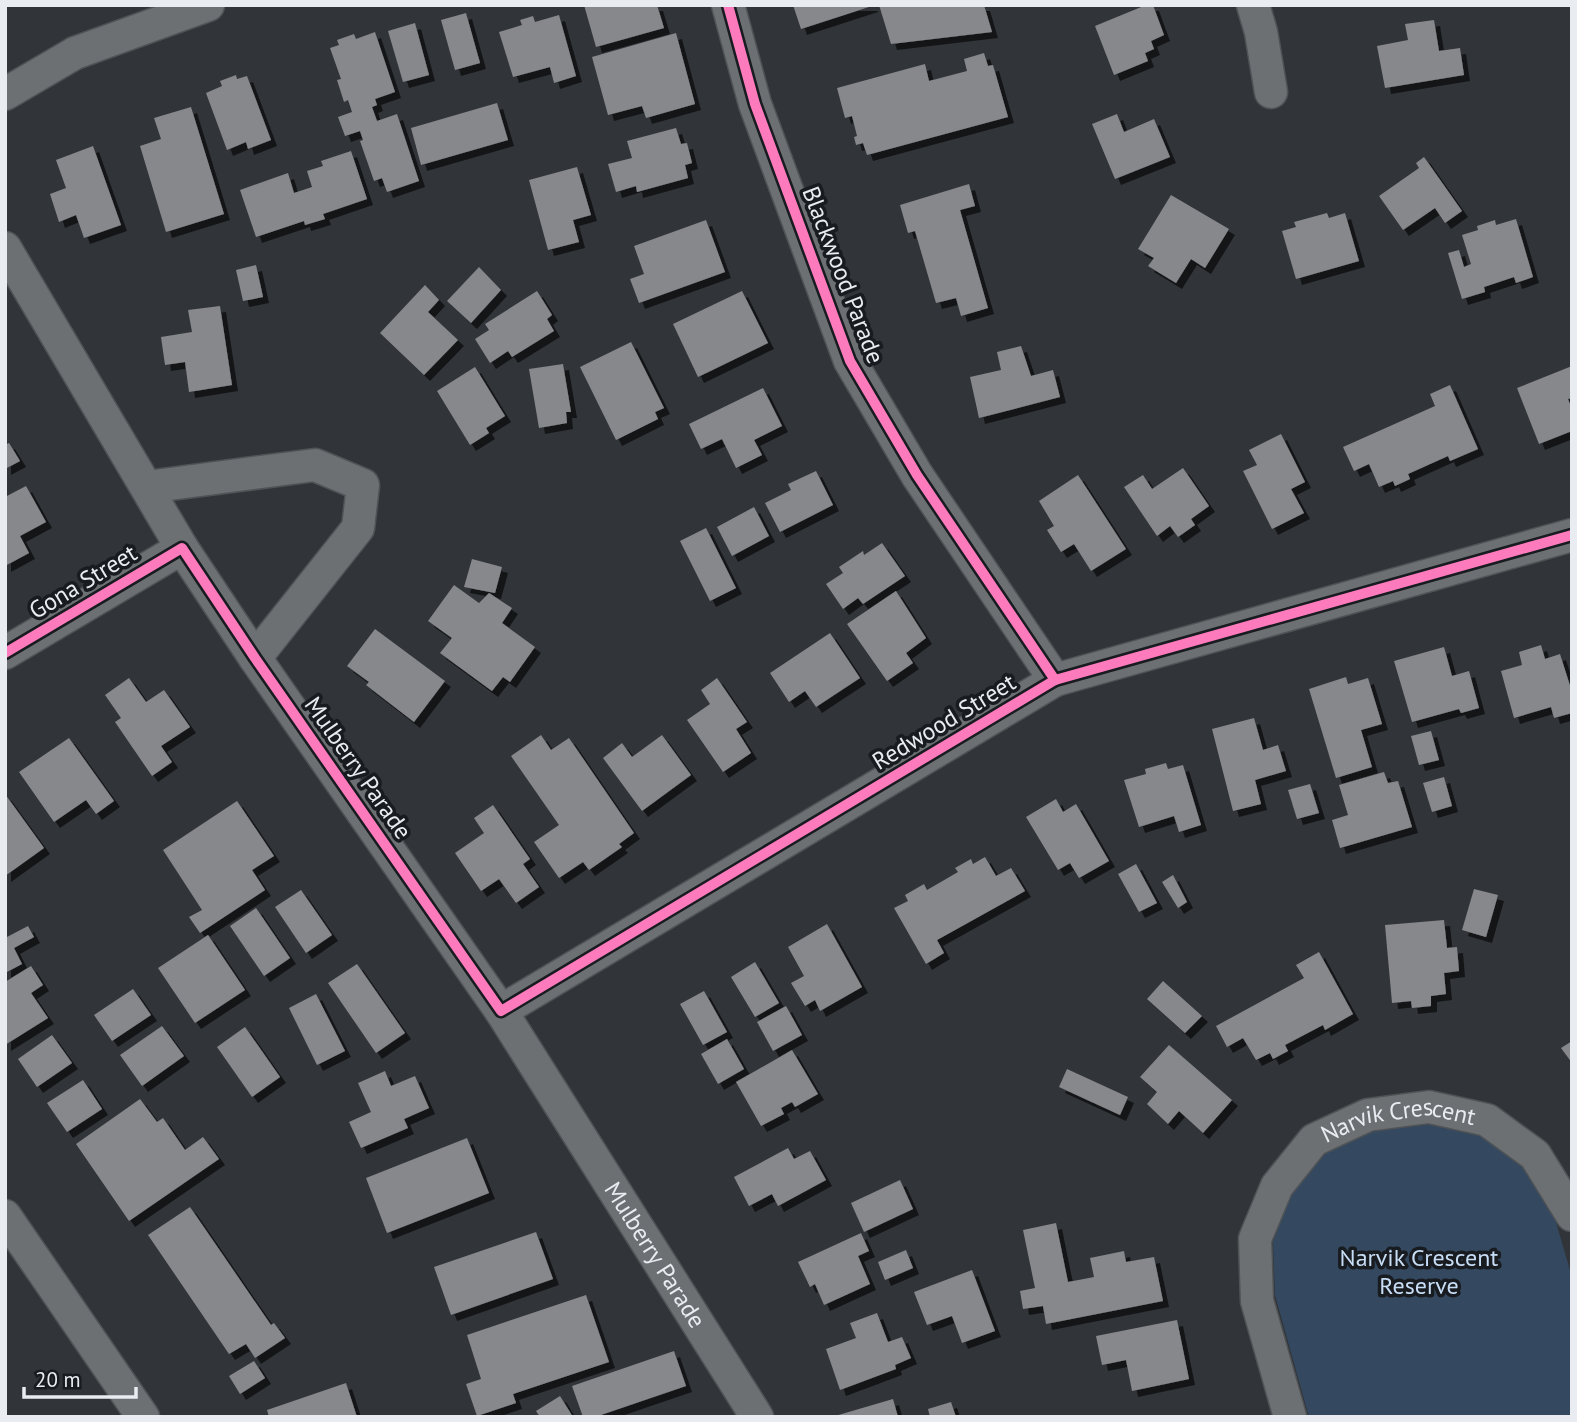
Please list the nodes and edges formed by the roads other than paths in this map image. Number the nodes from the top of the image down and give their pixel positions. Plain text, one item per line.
1 (208, 5) edge
2 (728, 5) edge
3 (1253, 5) edge
4 (1271, 92) dead end
5 (5, 94) edge
6 (5, 248) edge
7 (147, 487) junction
8 (1572, 536) edge
9 (182, 548) junction
10 (5, 653) edge
11 (255, 658) junction
12 (1055, 680) junction
13 (501, 1012) junction
14 (1572, 1215) edge
15 (5, 1216) edge
16 (143, 1417) edge
17 (757, 1417) edge
18 (1290, 1417) edge

1 - 5 street
2 - 12 street, Blackwood Parade
3 - 4 street
6 - 7 street, Mulberry Parade
7 - 9 street, Mulberry Parade
7 - 11 street
8 - 12 street, Redwood Street
9 - 10 street, Gona Street
9 - 11 street, Mulberry Parade
11 - 13 street, Mulberry Parade
12 - 13 street, Redwood Street
13 - 17 street, Mulberry Parade
14 - 18 street, Narvik Crescent
15 - 16 street

